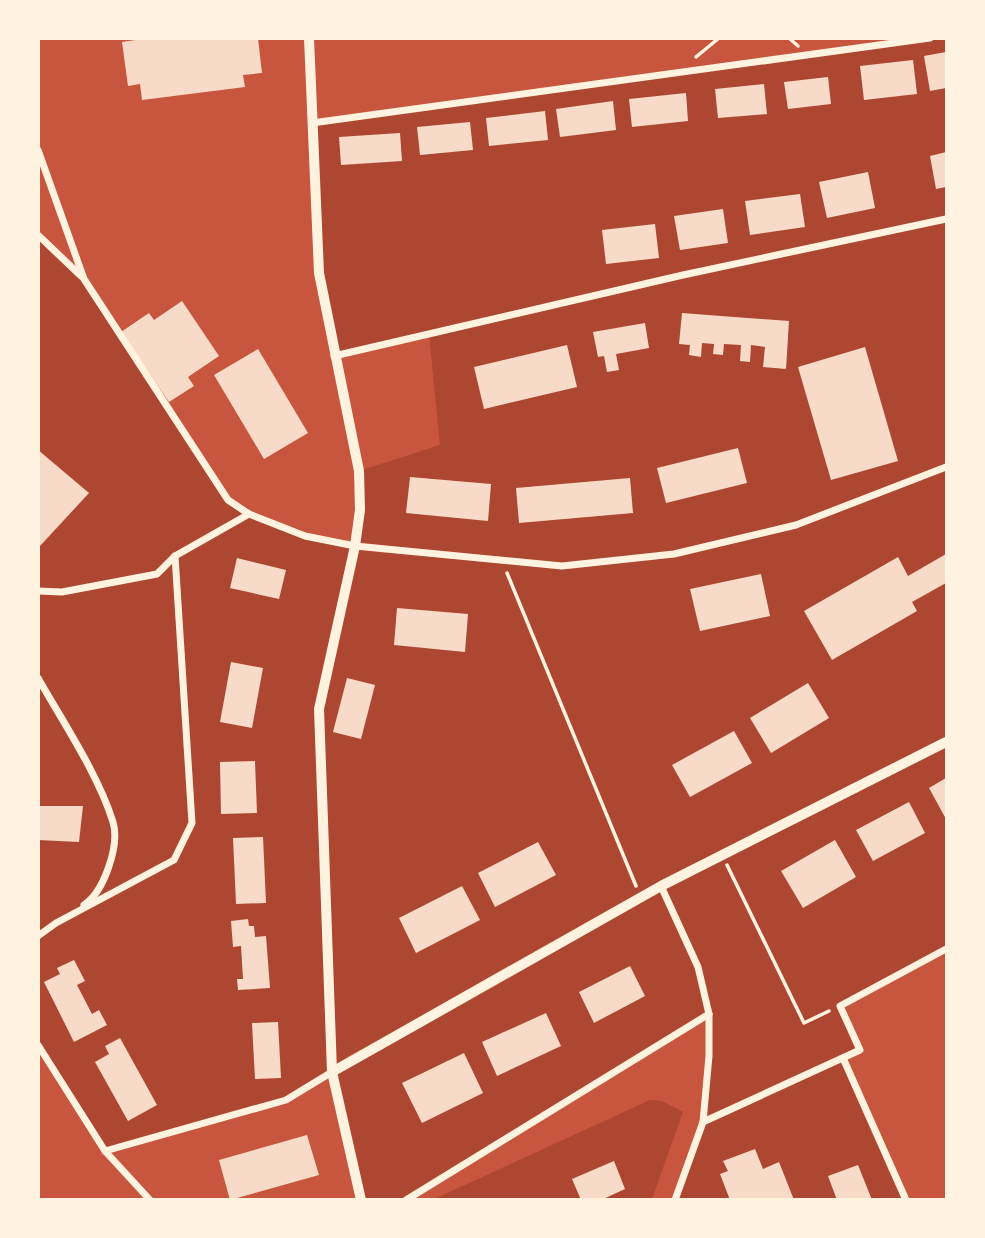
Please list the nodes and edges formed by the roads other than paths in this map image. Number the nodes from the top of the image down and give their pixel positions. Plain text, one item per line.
1 (309, 38) edge
2 (930, 38) edge
3 (312, 123) junction
4 (38, 150) edge
5 (947, 219) edge
6 (38, 234) edge
7 (84, 279) junction
8 (334, 356) junction
9 (947, 467) edge
10 (248, 514) junction
11 (355, 546) junction
12 (175, 556) junction
13 (38, 591) edge
14 (38, 678) edge
15 (947, 741) edge
16 (661, 886) junction
17 (56, 923) junction
18 (38, 936) edge
19 (947, 948) edge
20 (709, 1013) junction
21 (38, 1045) edge
22 (843, 1058) junction
23 (332, 1072) junction
24 (703, 1122) junction
25 (105, 1151) junction
26 (150, 1199) edge
27 (361, 1199) edge
28 (406, 1199) edge
29 (676, 1199) edge
30 (906, 1199) edge

1 - 3 street
2 - 3 street
3 - 8 street
4 - 7 street
5 - 8 street
6 - 7 street
7 - 10 street
8 - 11 street
9 - 11 street
10 - 11 street
10 - 12 street
11 - 23 street
12 - 13 street
12 - 17 street
14 - 17 street
15 - 16 street
16 - 20 street
16 - 23 street
17 - 18 street
19 - 22 street
20 - 24 street
20 - 28 street
21 - 25 street
22 - 24 street
22 - 30 street
23 - 25 street
23 - 27 street
24 - 29 street
25 - 26 street

